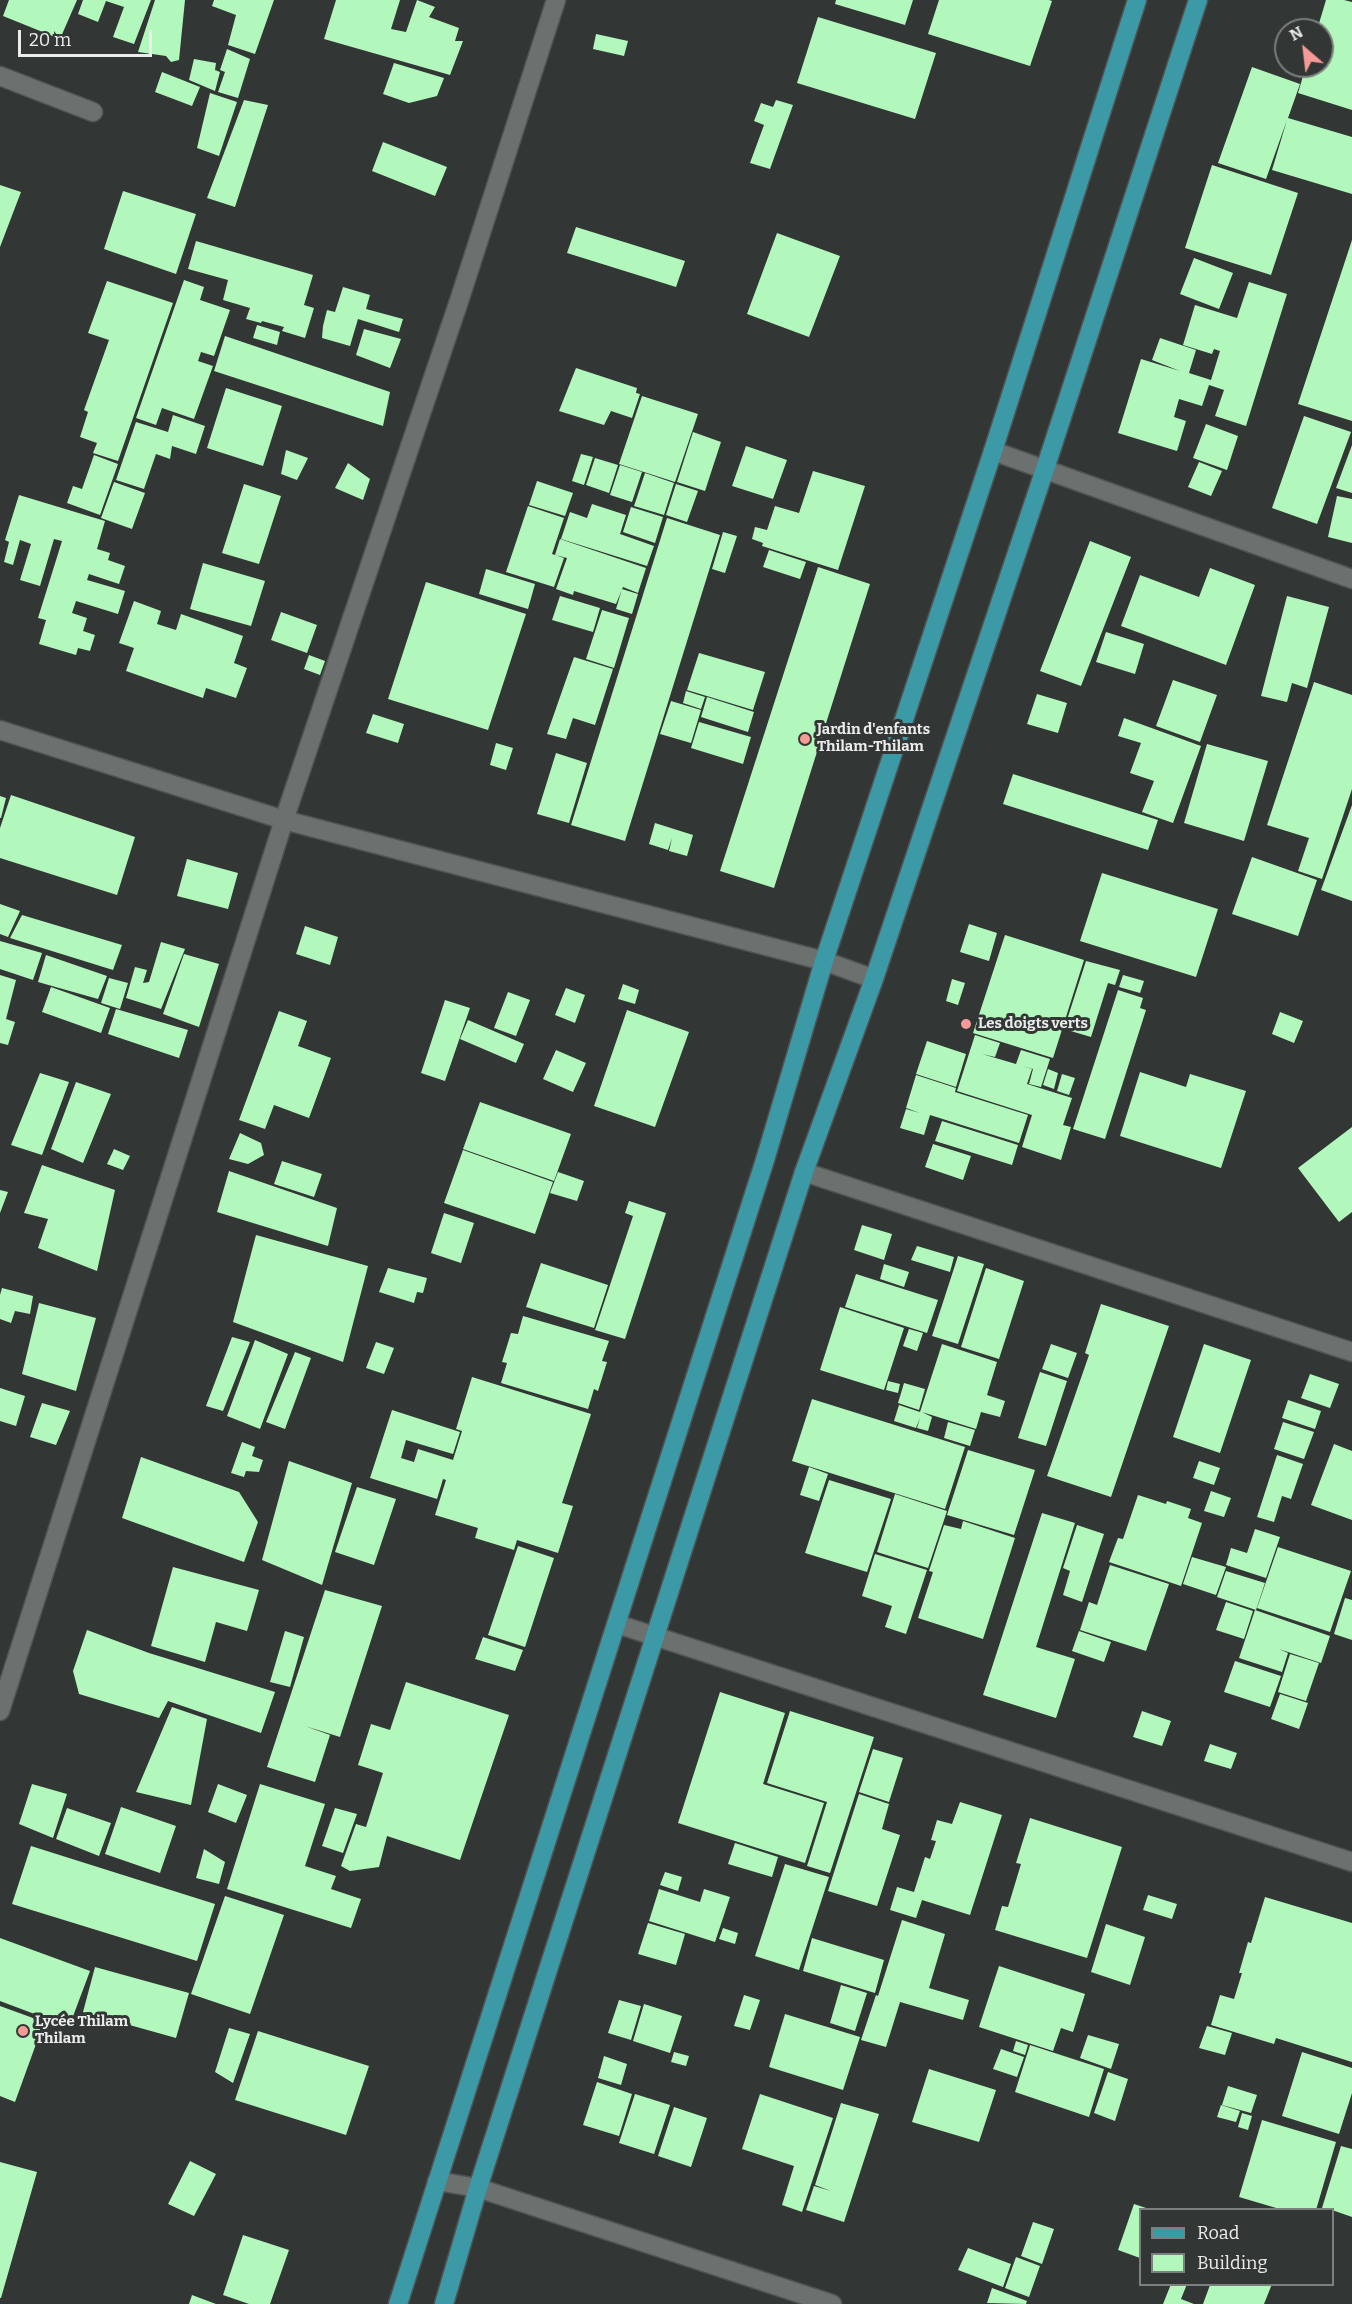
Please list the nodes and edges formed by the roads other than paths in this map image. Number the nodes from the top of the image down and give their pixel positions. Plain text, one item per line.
1 (556, 0) edge
2 (1137, 0) edge
3 (1198, 0) edge
4 (0, 76) edge
5 (93, 112) dead end
6 (993, 451) junction
7 (1045, 469) junction
8 (1352, 579) edge
9 (0, 730) edge
10 (284, 820) junction
11 (824, 962) junction
12 (874, 979) junction
13 (804, 1172) junction
14 (1352, 1352) edge
15 (617, 1624) junction
16 (654, 1636) junction
17 (0, 1711) edge
18 (1352, 1862) edge
19 (437, 2181) junction
20 (478, 2188) junction
21 (398, 2304) edge
22 (444, 2304) edge
23 (832, 2304) edge

1 - 10 street
2 - 6 main road
3 - 7 main road
4 - 5 street
6 - 7 street
6 - 11 main road
7 - 8 street
7 - 12 main road
9 - 10 street
10 - 11 street
10 - 17 street
11 - 12 street
11 - 15 main road
12 - 13 main road
13 - 14 street
13 - 16 main road
15 - 16 street
15 - 19 main road
16 - 18 street
16 - 20 main road
19 - 20 street
19 - 21 main road
20 - 22 main road
20 - 23 street

